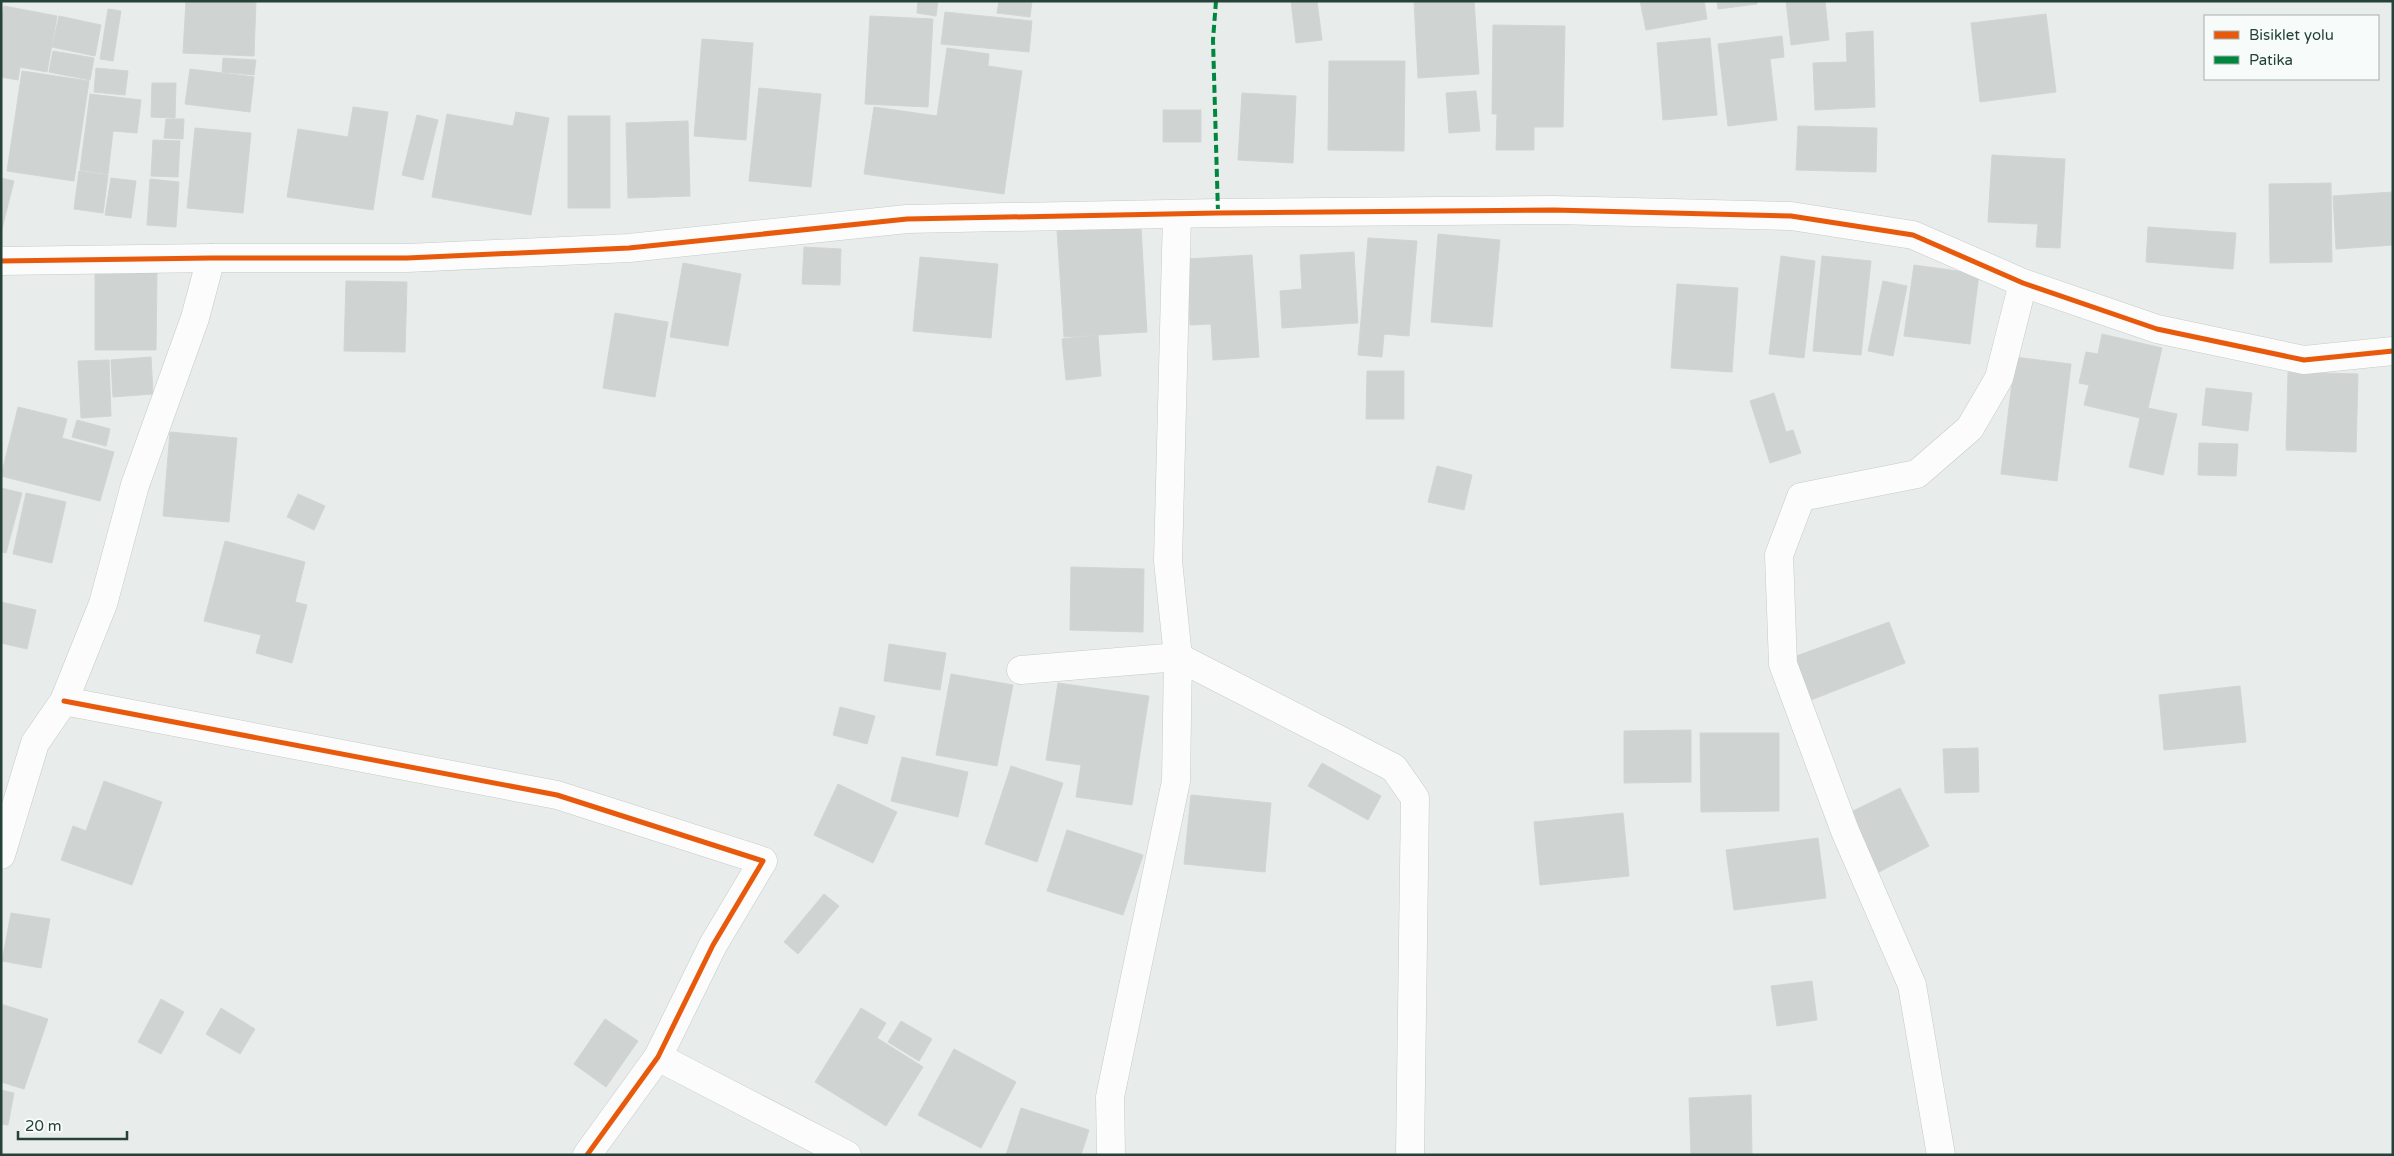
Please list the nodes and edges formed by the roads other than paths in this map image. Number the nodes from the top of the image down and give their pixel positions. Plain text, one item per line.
1 (1177, 215) junction
2 (211, 258) junction
3 (1, 261) edge
4 (2023, 283) junction
5 (2393, 351) edge
6 (1178, 657) junction
7 (1021, 670) dead end
8 (64, 701) junction
9 (1, 854) edge
10 (658, 1057) junction
11 (588, 1155) edge
12 (847, 1155) edge
13 (1111, 1155) edge
14 (1410, 1155) edge
15 (1941, 1155) edge

1 - 2 street
1 - 4 street
1 - 6 street
2 - 3 street
2 - 8 street
4 - 5 street
4 - 15 street
6 - 7 street
6 - 13 street
6 - 14 street
8 - 9 street
8 - 10 street
10 - 11 street
10 - 12 street

